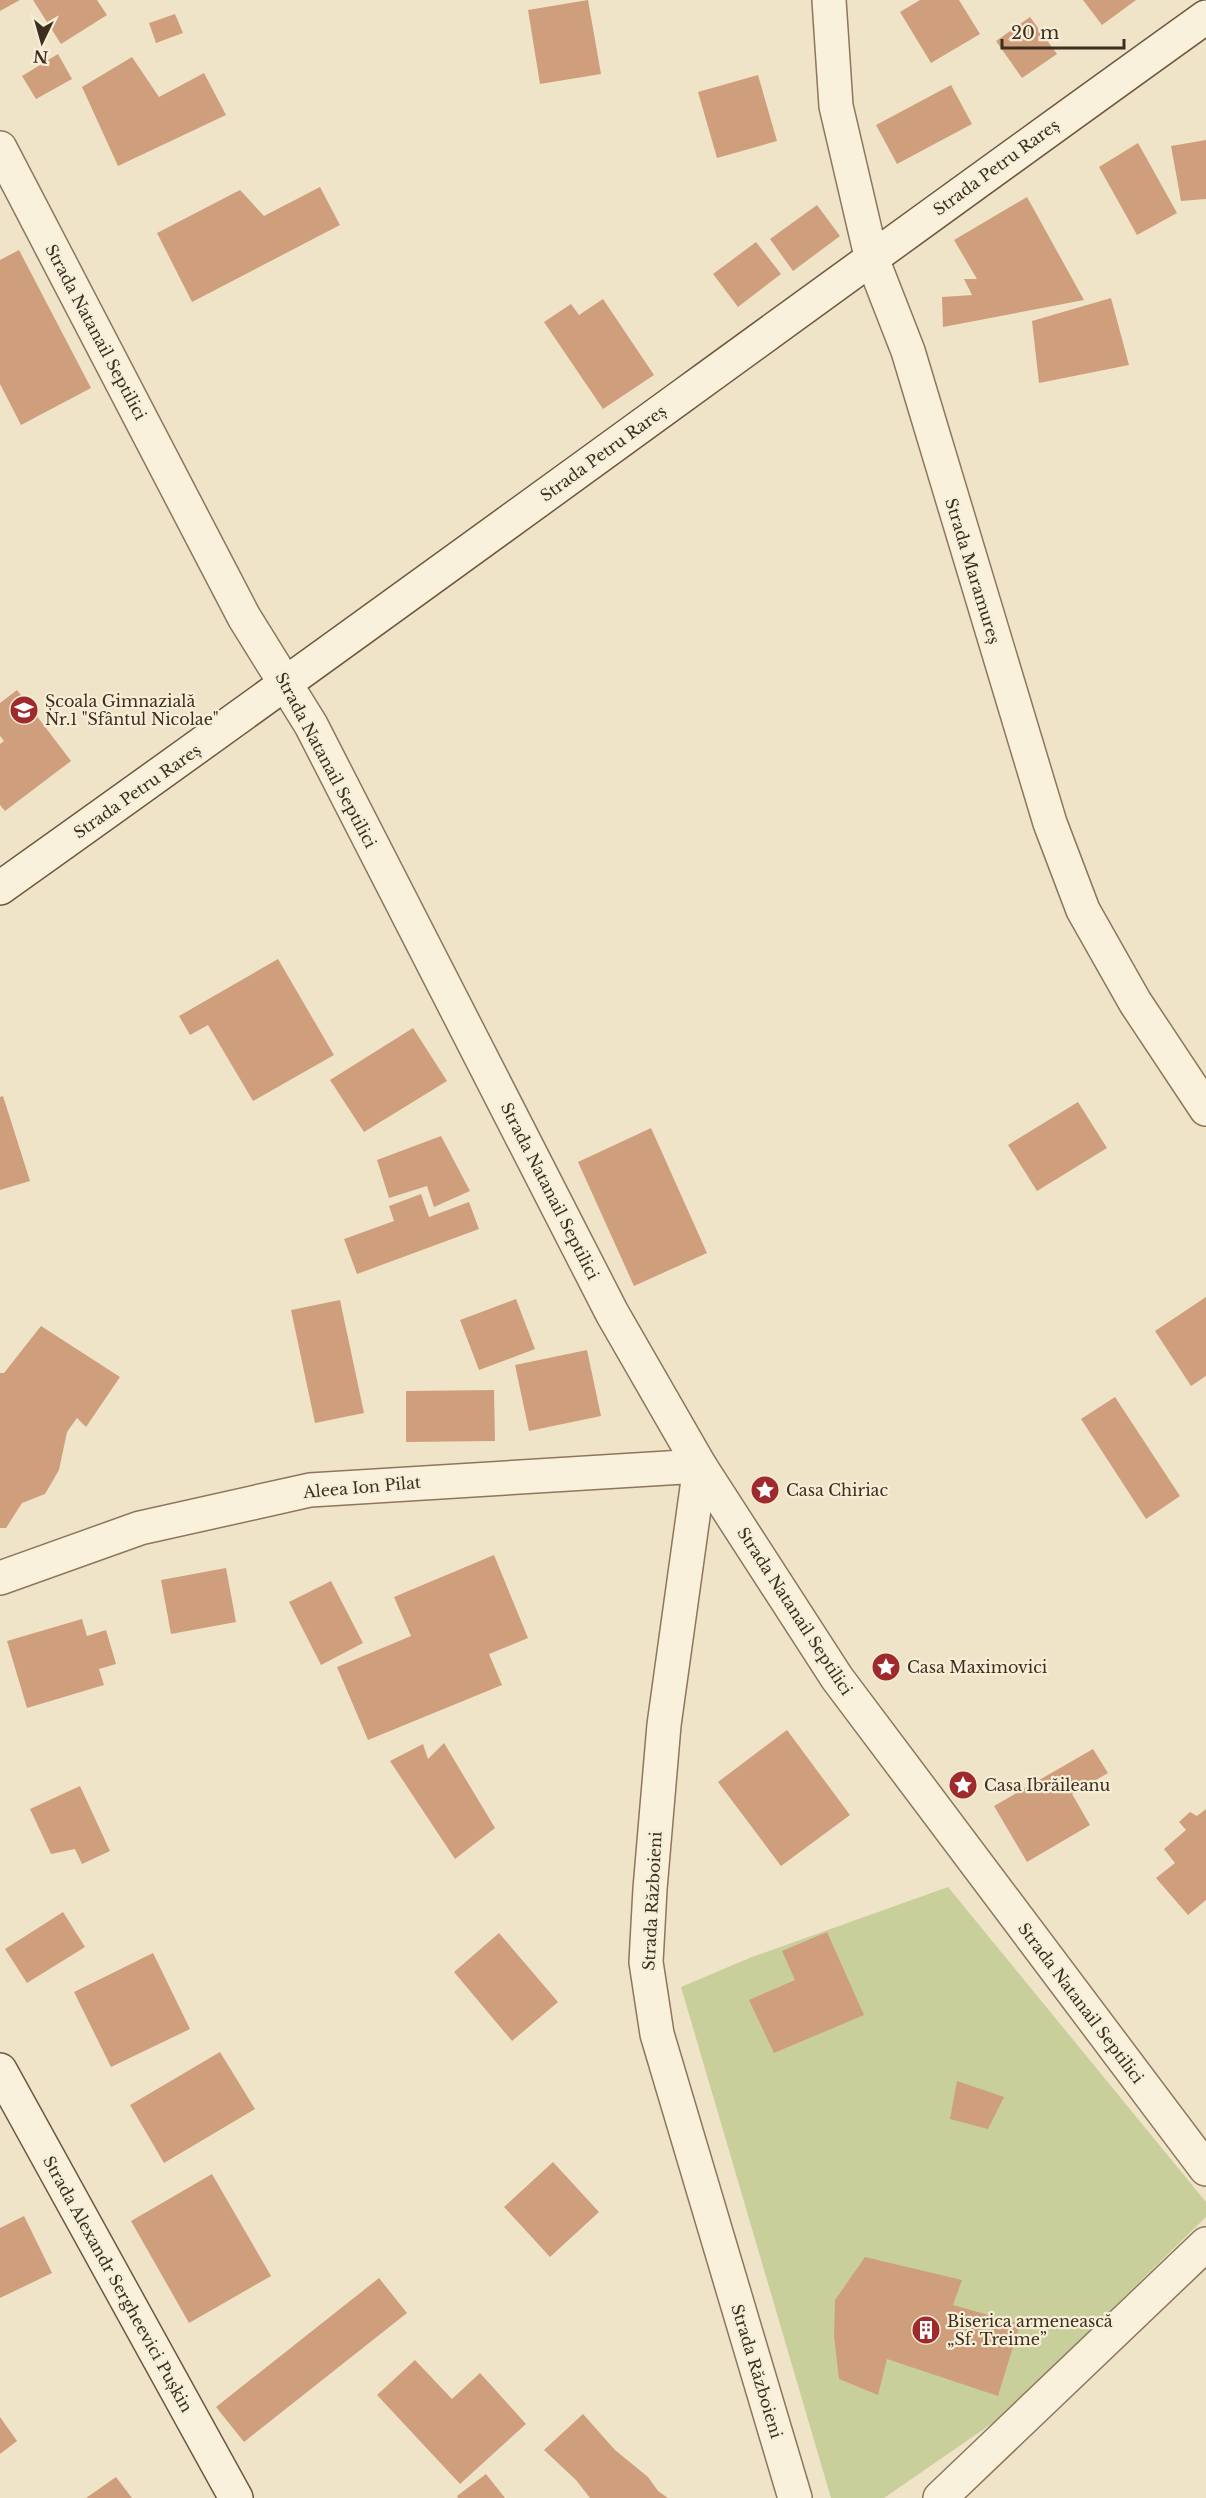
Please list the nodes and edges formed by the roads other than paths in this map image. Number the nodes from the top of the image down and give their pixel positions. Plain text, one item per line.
1 (829, 0) edge
2 (1206, 17) edge
3 (0, 148) edge
4 (871, 256) junction
5 (287, 684) junction
6 (0, 888) edge
7 (1206, 1109) edge
8 (700, 1466) junction
9 (0, 1578) edge
10 (0, 2070) edge
11 (1206, 2169) edge
12 (1206, 2244) edge
13 (236, 2498) edge
14 (795, 2498) edge
15 (940, 2498) edge

1 - 4 street, Strada Maramureș
2 - 4 street, Strada Petru Rareș
3 - 5 street, Strada Natanail Septilici
4 - 5 street, Strada Petru Rareș
4 - 7 street, Strada Maramureș
5 - 6 street, Strada Petru Rareș
5 - 8 street, Strada Natanail Septilici
8 - 9 street, Aleea Ion Pilat
8 - 11 street, Strada Natanail Septilici
8 - 14 street, Strada Războieni
10 - 13 street, Strada Alexandr Sergheevici Pușkin
12 - 15 street

